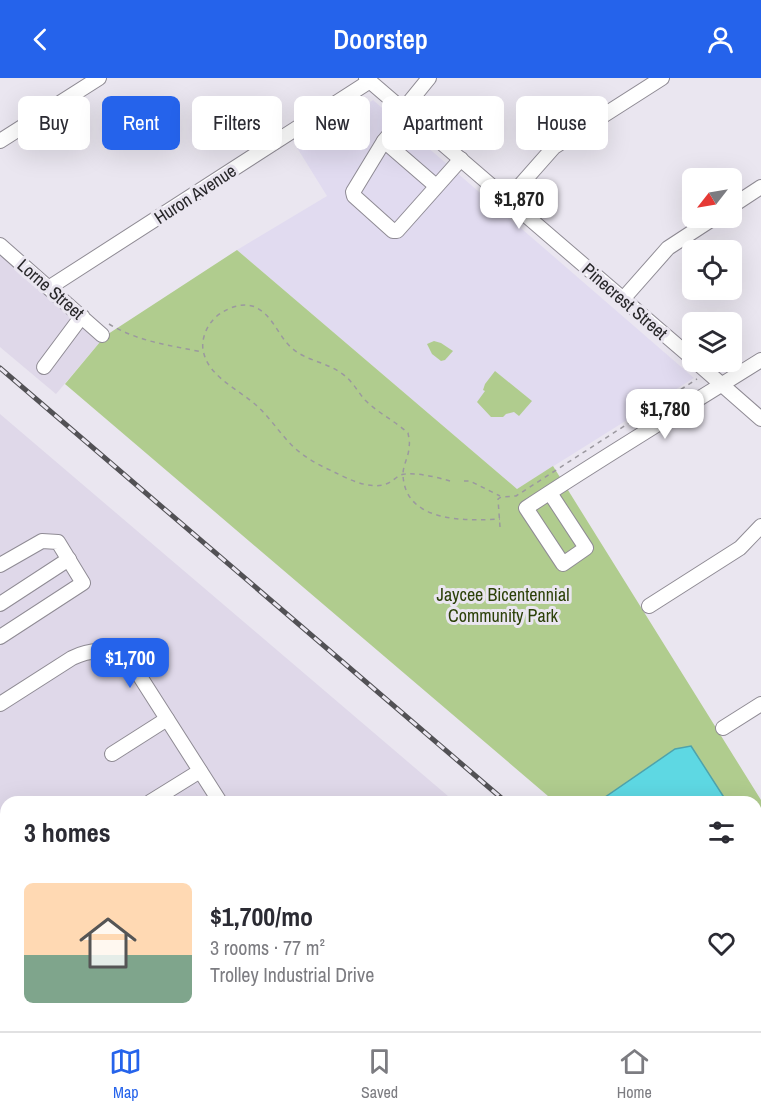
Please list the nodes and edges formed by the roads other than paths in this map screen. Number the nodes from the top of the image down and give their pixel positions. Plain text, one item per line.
1 (99, 78) edge
2 (429, 78) edge
3 (662, 78) edge
4 (368, 80) edge
5 (387, 96) edge
6 (416, 96) edge
7 (0, 141) edge
8 (382, 144) edge
9 (394, 150) edge
10 (451, 150) edge
11 (462, 159) junction
12 (436, 186) junction
13 (761, 187) edge
14 (742, 199) edge
15 (508, 200) junction
16 (699, 228) edge
17 (0, 244) edge
18 (50, 287) junction
19 (623, 299) junction
20 (82, 316) junction
21 (106, 329) road end
22 (682, 350) edge
23 (761, 360) edge
24 (44, 367) dead end
25 (708, 372) edge
26 (722, 384) junction
27 (761, 419) edge
28 (550, 492) junction
29 (761, 526) edge
30 (69, 559) junction
31 (0, 565) edge
32 (0, 604) edge
33 (649, 606) dead end
34 (0, 637) edge
35 (0, 704) edge
36 (761, 704) edge
37 (167, 719) junction
38 (723, 728) dead end
39 (112, 754) dead end
40 (200, 771) junction
41 (170, 796) edge
42 (216, 796) edge

1 - 7 street
2 - 6 street
3 - 15 street
4 - 5 street, Pinecrest Street
4 - 18 street, Huron Avenue
8 - 12 street
9 - 12 street
10 - 11 street, Pinecrest Street
11 - 12 street
11 - 15 street, Pinecrest Street
13 - 14 street
15 - 19 street, Pinecrest Street
16 - 19 street
17 - 18 street, Lorne Street
18 - 20 street, Lorne Street
19 - 22 street, Pinecrest Street
20 - 21 street, Lorne Street
20 - 24 street
23 - 26 street
25 - 26 street, Pinecrest Street
26 - 27 street, Pinecrest Street
26 - 28 street
28 - 28 street
29 - 33 street
30 - 31 street
30 - 32 street
30 - 34 street
35 - 37 street
36 - 38 street
37 - 39 street
37 - 40 street
40 - 41 street
40 - 42 street

